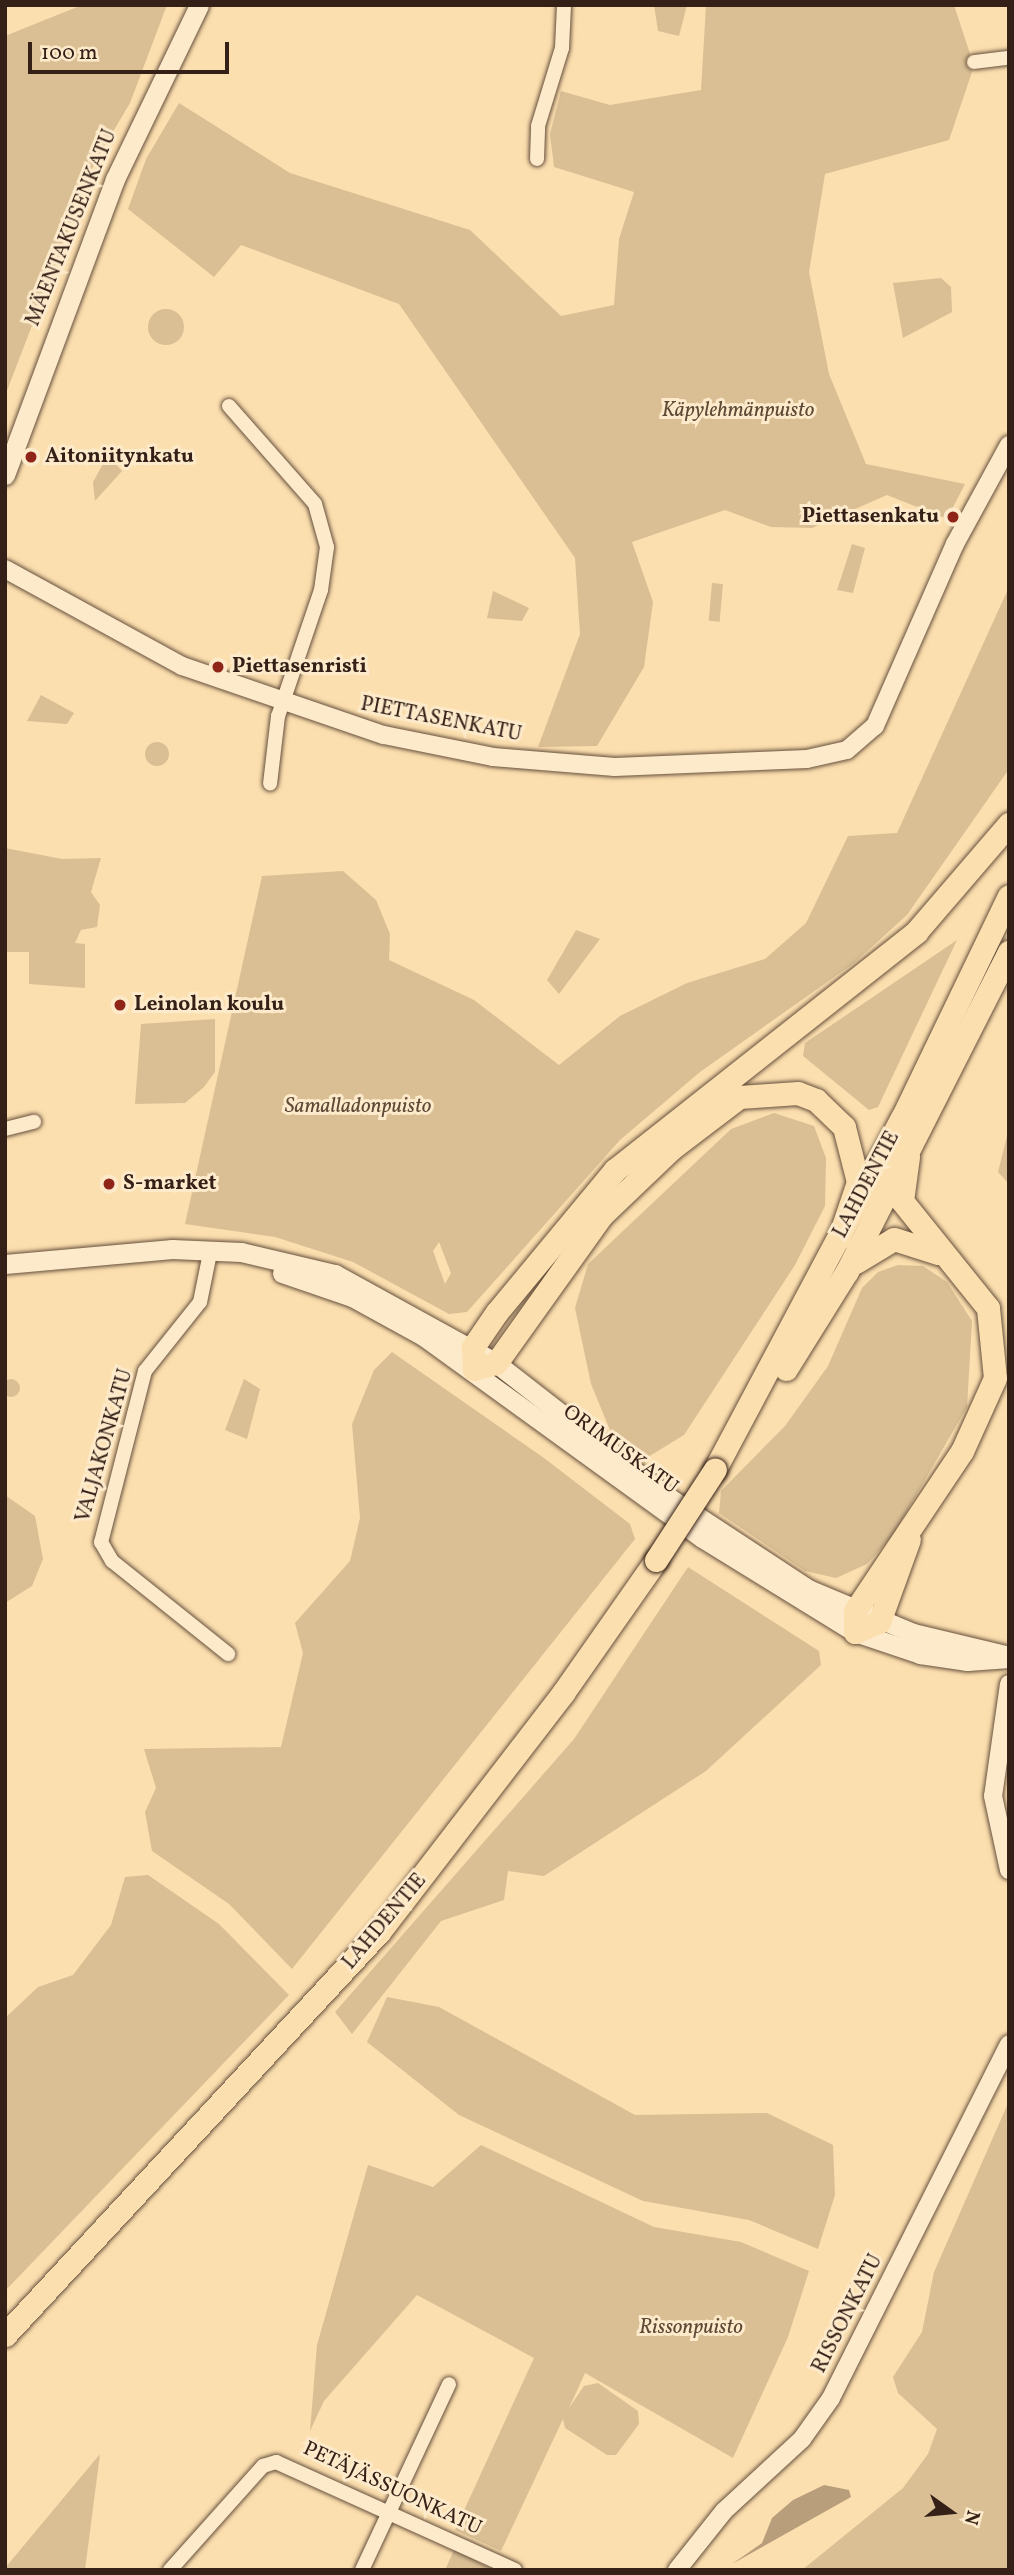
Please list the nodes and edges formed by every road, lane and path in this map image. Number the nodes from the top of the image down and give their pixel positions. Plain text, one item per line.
1 (199, 5) edge
2 (564, 5) edge
3 (1009, 58) edge
4 (974, 62) dead end
5 (537, 159) dead end
6 (229, 406) dead end
7 (1009, 445) edge
8 (5, 475) edge
9 (5, 569) edge
10 (281, 705) junction
11 (270, 785) dead end
12 (1009, 824) edge
13 (1009, 896) edge
14 (1009, 951) edge
15 (34, 1122) dead end
16 (5, 1129) edge
17 (908, 1157) junction
18 (839, 1238) junction
19 (210, 1253) junction
20 (956, 1262) junction
21 (5, 1264) edge
22 (846, 1271) junction
23 (473, 1358) junction
24 (496, 1363) junction
25 (715, 1469) junction
26 (909, 1539) junction
27 (855, 1621) junction
28 (879, 1622) junction
29 (228, 1654) dead end
30 (1009, 1657) edge
31 (1009, 1684) edge
32 (1009, 1870) edge
33 (1009, 2044) edge
34 (5, 2336) edge
35 (449, 2384) dead end
36 (389, 2509) junction
37 (172, 2569) edge
38 (362, 2570) edge
39 (515, 2570) edge
40 (677, 2570) edge

1 - 8 main road, MÄENTAKUSENKATU
2 - 5 street
3 - 4 street
6 - 10 street
7 - 10 street, PIETTASENKATU
9 - 10 street, PIETTASENKATU
10 - 11 street
12 - 23 highway
13 - 18 highway, LAHDENTIE
14 - 17 highway, LAHDENTIE
15 - 16 street
17 - 20 highway
17 - 22 highway, LAHDENTIE
18 - 24 highway
18 - 25 highway, LAHDENTIE
19 - 21 main road, ORIMUSKATU
19 - 23 main road, ORIMUSKATU
19 - 29 street, VALJAKONKATU
20 - 22 highway
20 - 26 highway
22 - 25 highway, LAHDENTIE
23 - 24 highway
23 - 27 main road, ORIMUSKATU
24 - 27 main road, ORIMUSKATU
25 - 34 highway, LAHDENTIE, bridge
26 - 27 highway
26 - 28 highway
27 - 28 highway
27 - 30 main road, ORIMUSKATU
28 - 30 main road, ORIMUSKATU
31 - 32 street
33 - 40 street, RISSONKATU
35 - 36 street
36 - 37 street, PETÄJÄSSUONKATU
36 - 38 street
36 - 39 street, PETÄJÄSSUONKATU

